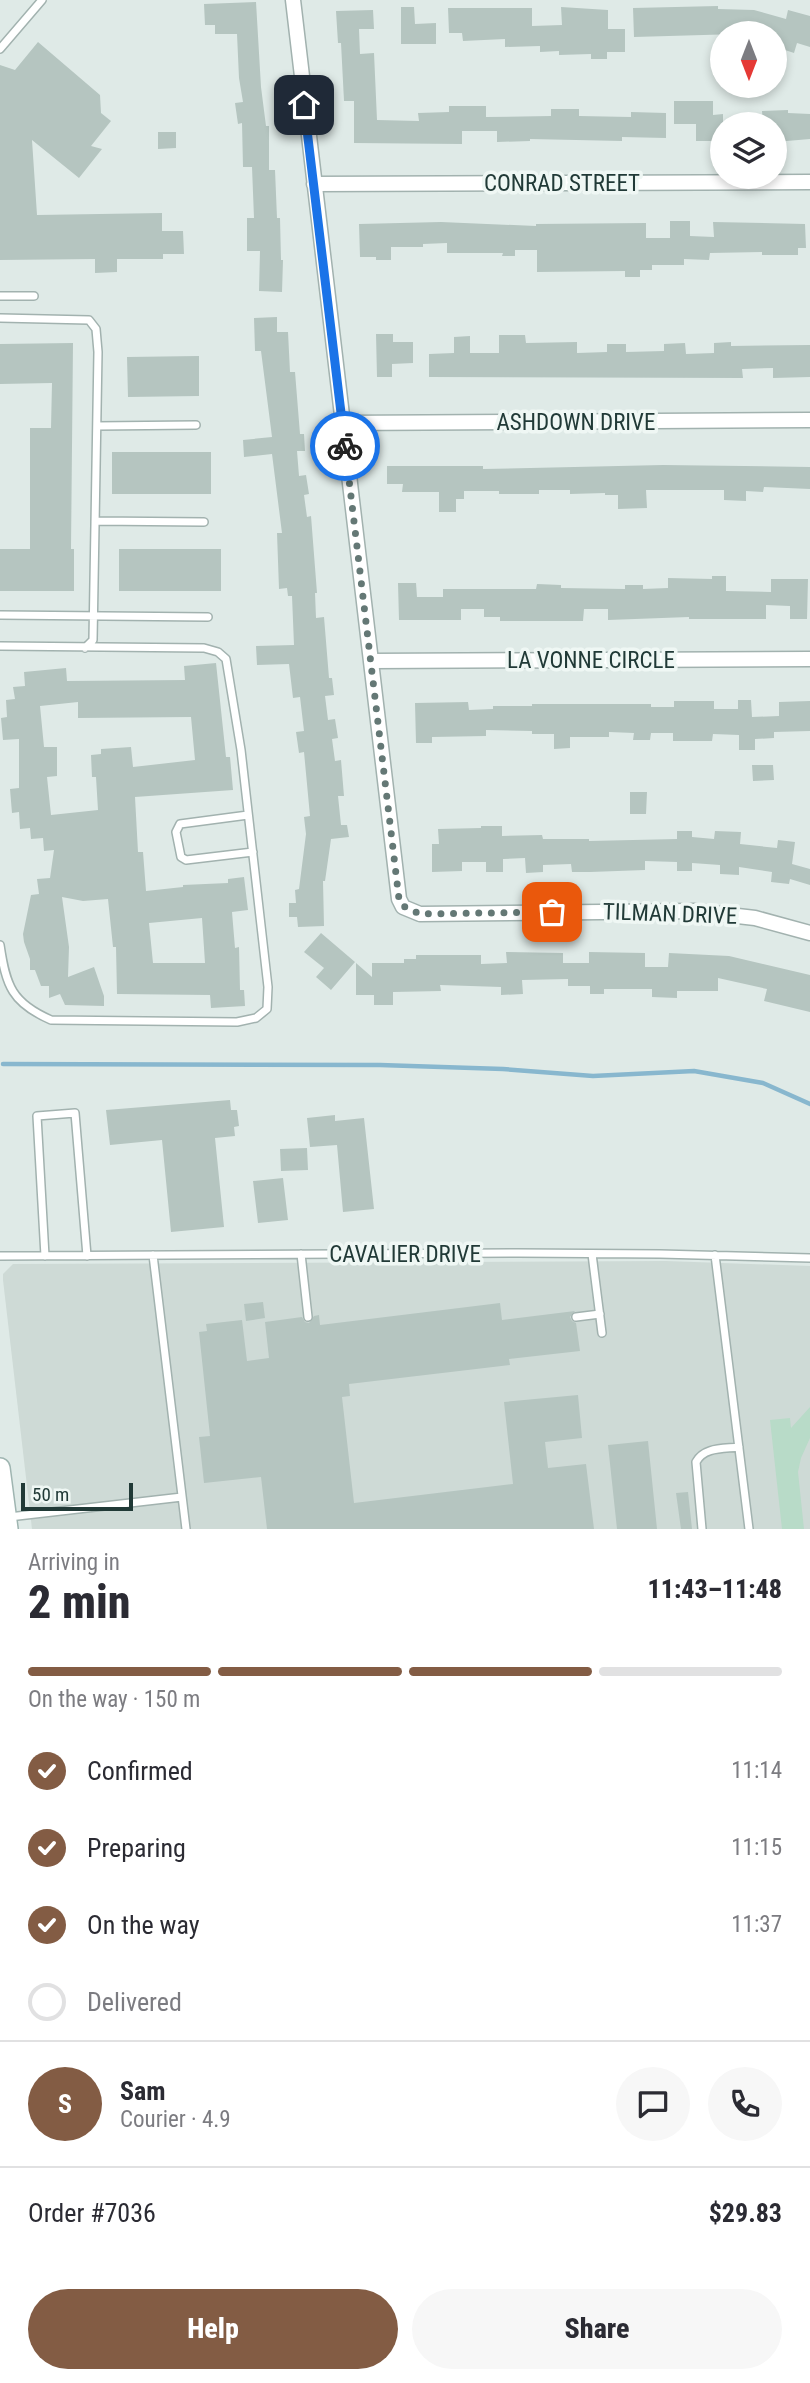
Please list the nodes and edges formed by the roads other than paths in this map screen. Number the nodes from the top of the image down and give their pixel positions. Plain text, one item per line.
1 (42, 0) edge
2 (293, 0) edge
3 (0, 49) edge
4 (810, 182) edge
5 (313, 184) junction
6 (0, 296) edge
7 (34, 296) dead end
8 (0, 318) edge
9 (810, 420) edge
10 (342, 423) junction
11 (196, 425) dead end
12 (97, 426) junction
13 (95, 521) junction
14 (204, 522) dead end
15 (0, 615) edge
16 (93, 615) junction
17 (208, 617) dead end
18 (0, 646) edge
19 (85, 648) junction
20 (810, 659) edge
21 (372, 661) junction
22 (248, 815) junction
23 (253, 852) junction
24 (810, 933) edge
25 (0, 945) edge
26 (302, 1254) junction
27 (592, 1254) junction
28 (153, 1255) junction
29 (715, 1255) junction
30 (0, 1256) edge
31 (45, 1256) junction
32 (87, 1256) junction
33 (810, 1258) edge
34 (600, 1314) junction
35 (308, 1317) dead end
36 (576, 1317) dead end
37 (602, 1333) dead end
38 (738, 1447) junction
39 (0, 1468) edge
40 (182, 1497) junction
41 (7, 1523) edge
42 (186, 1529) edge
43 (702, 1529) edge
44 (748, 1529) edge

1 - 3 lane
2 - 5 street
4 - 5 street, CONRAD STREET
5 - 10 street
6 - 7 lane
8 - 12 lane
9 - 10 street, ASHDOWN DRIVE
10 - 21 street
11 - 12 lane
12 - 13 lane
13 - 14 lane
13 - 16 lane
15 - 16 lane
16 - 17 lane
16 - 19 lane
18 - 19 lane
19 - 22 lane
20 - 21 street, LA VONNE CIRCLE
21 - 24 street, TILMAN DRIVE
22 - 23 lane
22 - 23 lane
23 - 25 lane
26 - 27 lane, CAVALIER DRIVE
26 - 28 lane, CAVALIER DRIVE
26 - 35 lane
27 - 29 lane, CAVALIER DRIVE
27 - 34 lane
28 - 32 lane, CAVALIER DRIVE
28 - 40 lane
29 - 33 lane, CAVALIER DRIVE
29 - 38 lane
30 - 31 lane, CAVALIER DRIVE
31 - 32 lane, CAVALIER DRIVE
31 - 32 lane
34 - 36 lane
34 - 37 lane
38 - 43 lane
38 - 44 lane
39 - 41 main road
40 - 41 lane
40 - 42 lane

